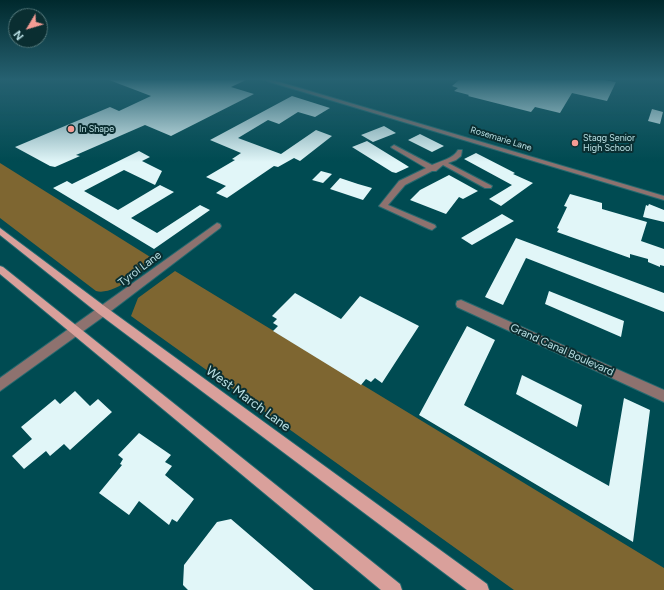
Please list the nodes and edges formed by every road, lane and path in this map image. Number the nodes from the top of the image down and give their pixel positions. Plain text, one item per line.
1 (355, 107) edge
2 (474, 142) junction
3 (394, 146) dead end
4 (447, 161) junction
5 (433, 169) junction
6 (488, 186) dead end
7 (664, 198) edge
8 (217, 226) dead end
9 (432, 227) dead end
10 (0, 231) edge
11 (0, 269) edge
12 (461, 304) dead end
13 (103, 311) junction
14 (77, 330) junction
15 (0, 384) edge
16 (664, 396) edge
17 (394, 590) edge
18 (480, 590) edge

1 - 2 street, Rosemarie Lane
2 - 4 street
2 - 7 street, Rosemarie Lane
3 - 5 street
4 - 5 street
4 - 6 street
5 - 9 street
8 - 13 street, Tyrol Lane
10 - 13 main road, West March Lane
11 - 14 main road
12 - 16 street, Grand Canal Boulevard
13 - 14 street, Tyrol Lane
13 - 18 main road, West March Lane
14 - 15 street, Tyrol Lane
14 - 17 main road

